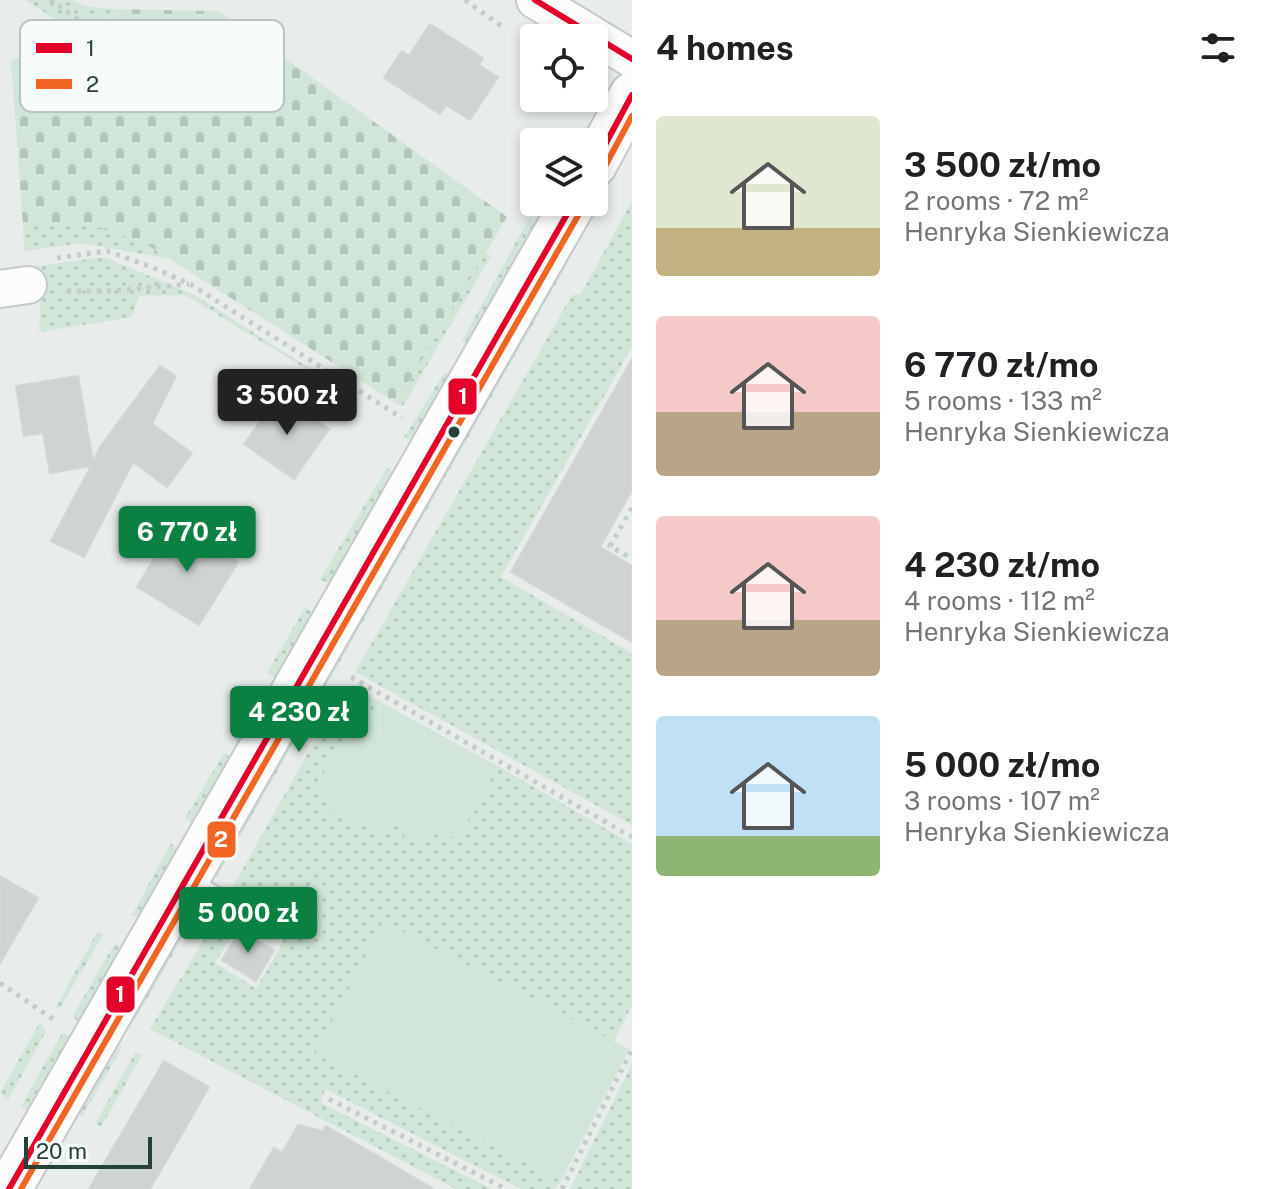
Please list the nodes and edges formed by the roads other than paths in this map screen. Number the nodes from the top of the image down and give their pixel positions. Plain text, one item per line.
1 (535, 0) edge
2 (632, 59) edge
3 (632, 95) edge
4 (608, 139) edge
5 (566, 216) edge
6 (188, 881) junction
7 (272, 927) dead end
8 (9, 1189) edge

1 - 2 street
3 - 4 street
5 - 6 street
6 - 7 lane
6 - 8 street

